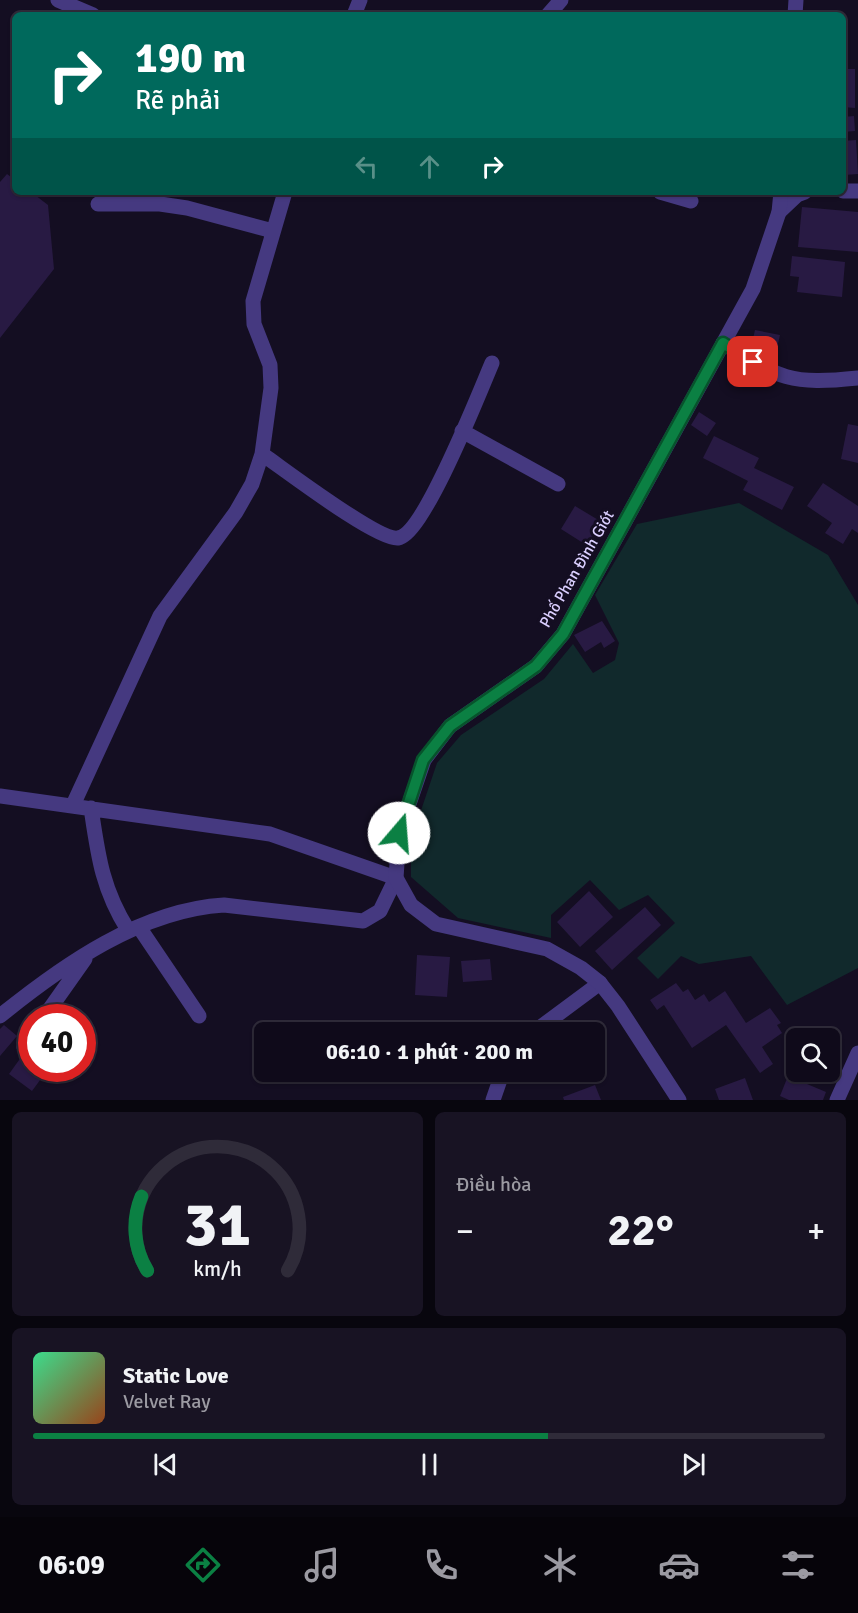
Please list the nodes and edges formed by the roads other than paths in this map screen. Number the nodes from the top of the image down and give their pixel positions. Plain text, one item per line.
1 (58, 0) edge
2 (561, 0) edge
3 (86, 12) edge
4 (551, 12) edge
5 (284, 195) edge
6 (670, 195) edge
7 (782, 195) edge
8 (797, 195) edge
9 (691, 201) dead end
10 (98, 204) dead end
11 (779, 212) junction
12 (273, 231) junction
13 (723, 343) junction
14 (492, 363) dead end
15 (858, 378) edge
16 (462, 431) junction
17 (262, 454) junction
18 (558, 484) dead end
19 (0, 796) edge
20 (73, 805) junction
21 (91, 808) junction
22 (396, 878) junction
23 (134, 929) junction
24 (88, 954) junction
25 (600, 983) junction
26 (53, 1004) edge
27 (0, 1016) edge
28 (199, 1016) dead end
29 (547, 1022) edge
30 (858, 1053) edge
31 (499, 1082) edge
32 (493, 1100) edge
33 (679, 1100) edge
34 (837, 1100) edge

1 - 3 street
2 - 4 street
5 - 12 street
6 - 9 street
7 - 11 street, Phố Phan Đình Giót
8 - 11 street
10 - 12 street
11 - 13 street, Phố Phan Đình Giót
12 - 17 street
13 - 15 street
13 - 22 street, Phố Phan Đình Giót
14 - 16 street
16 - 17 street
16 - 18 street
17 - 20 street
19 - 20 street
20 - 21 street
21 - 22 street
21 - 23 street
22 - 23 street
22 - 25 street
23 - 24 street
23 - 28 street
24 - 26 street
24 - 27 street
25 - 29 street
25 - 33 street
30 - 34 street
31 - 32 street

